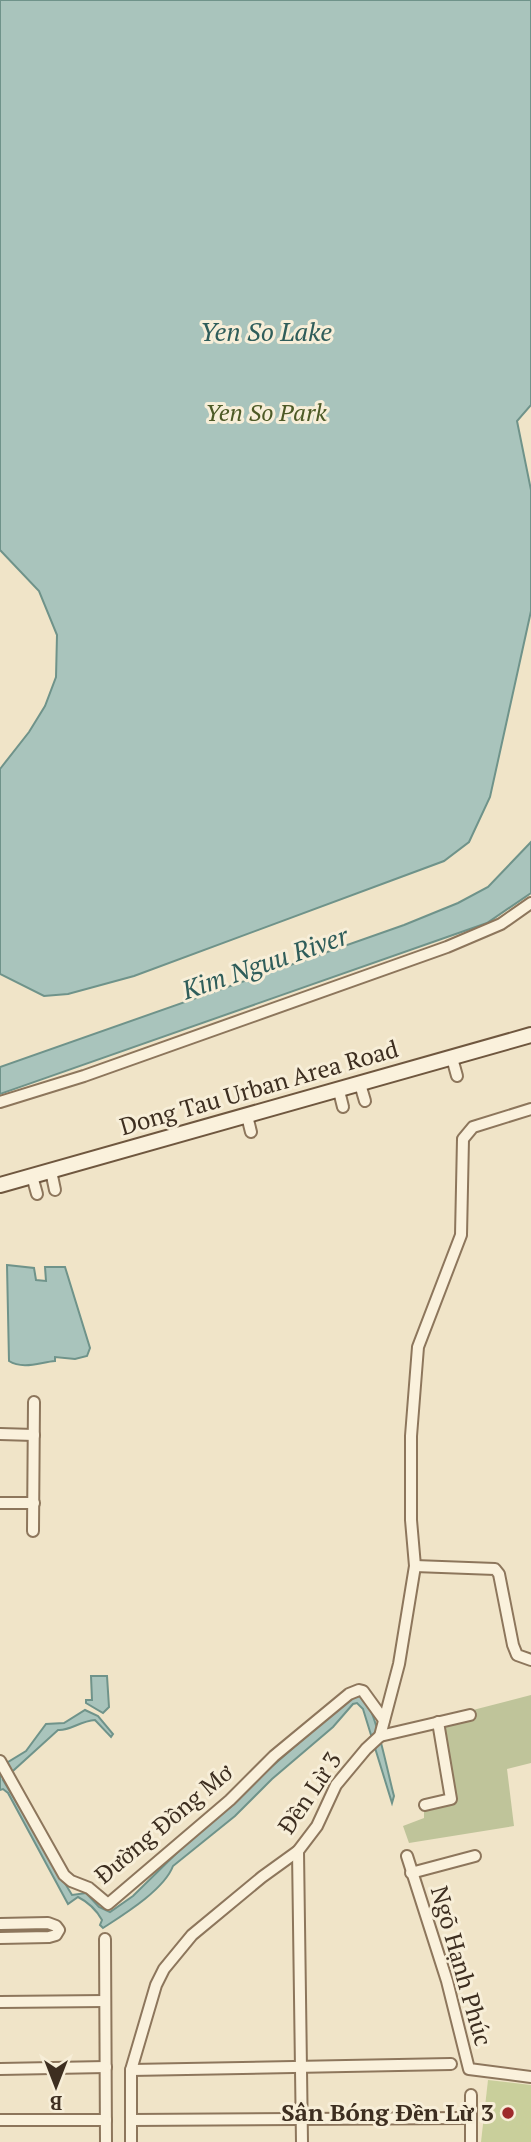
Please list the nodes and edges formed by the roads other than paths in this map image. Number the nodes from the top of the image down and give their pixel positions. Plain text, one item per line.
1 (531, 903) edge
2 (531, 1035) edge
3 (452, 1058) junction
4 (457, 1076) dead end
5 (360, 1084) junction
6 (339, 1091) junction
7 (365, 1101) dead end
8 (0, 1102) edge
9 (344, 1107) dead end
10 (531, 1109) edge
11 (247, 1116) junction
12 (251, 1132) dead end
13 (51, 1171) junction
14 (32, 1176) junction
15 (0, 1185) edge
16 (55, 1190) dead end
17 (37, 1194) dead end
18 (34, 1402) dead end
19 (0, 1434) edge
20 (34, 1435) junction
21 (0, 1503) edge
22 (34, 1503) junction
23 (33, 1531) dead end
24 (415, 1566) junction
25 (531, 1660) edge
26 (470, 1715) dead end
27 (384, 1720) junction
28 (438, 1722) junction
29 (375, 1740) junction
30 (0, 1761) edge
31 (425, 1805) dead end
32 (298, 1851) junction
33 (407, 1856) dead end
34 (475, 1856) dead end
35 (411, 1873) junction
36 (0, 1923) edge
37 (0, 1938) edge
38 (105, 1939) dead end
39 (105, 2001) junction
40 (0, 2003) edge
41 (451, 2064) dead end
42 (106, 2067) junction
43 (301, 2067) junction
44 (0, 2068) edge
45 (131, 2070) junction
46 (531, 2077) edge
47 (471, 2095) dead end
48 (470, 2118) junction
49 (302, 2119) junction
50 (0, 2120) edge
51 (106, 2120) junction
52 (131, 2120) junction
53 (106, 2142) edge
54 (131, 2142) edge
55 (302, 2142) edge
56 (471, 2142) edge

1 - 8 street
2 - 3 main road, Dong Tau Urban Area Road
3 - 4 street
3 - 5 main road, Dong Tau Urban Area Road
5 - 6 main road, Dong Tau Urban Area Road
5 - 7 street
6 - 9 street
6 - 11 main road, Dong Tau Urban Area Road
10 - 24 street, Đền Lừ 3
11 - 12 street
11 - 13 main road, Dong Tau Urban Area Road
13 - 14 main road, Dong Tau Urban Area Road
13 - 16 street
14 - 15 main road, Dong Tau Urban Area Road
14 - 17 street
18 - 20 street
19 - 20 street
20 - 22 street
21 - 22 street
22 - 23 street
24 - 25 street
24 - 27 street, Đền Lừ 3
26 - 28 street
27 - 29 street, Đền Lừ 3
27 - 30 street, Đường Đồng Mơ
28 - 29 street
28 - 31 street
29 - 32 street, Đền Lừ 3
32 - 43 street
32 - 45 street, Đền Lừ 3
33 - 35 street, Ngõ Hạnh Phúc
34 - 35 street
35 - 46 street, Ngõ Hạnh Phúc
36 - 37 street
38 - 39 street
39 - 40 street
39 - 42 street
41 - 43 street
42 - 44 street
42 - 51 street
43 - 45 street
43 - 49 street
45 - 52 street, Đền Lừ 3
47 - 48 street
48 - 49 street
48 - 56 street
49 - 52 street
49 - 55 street
50 - 51 street
51 - 53 street
52 - 54 street, Đền Lừ 3

